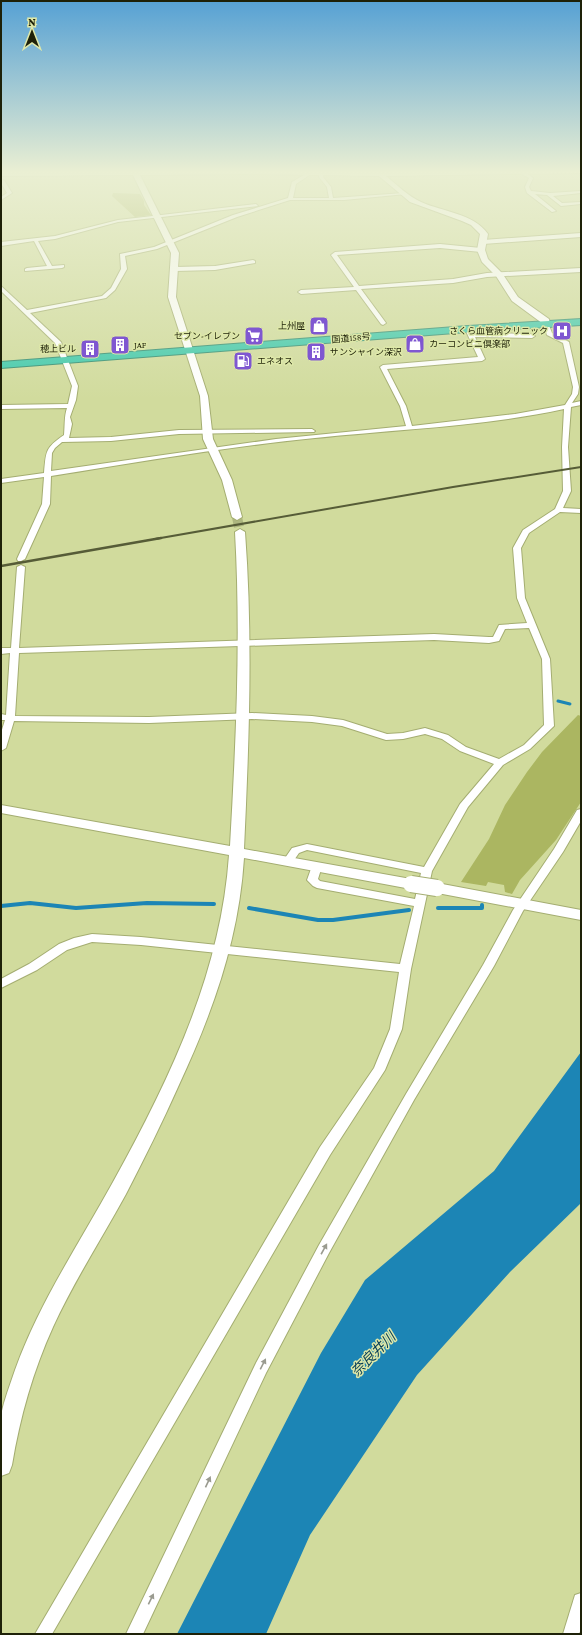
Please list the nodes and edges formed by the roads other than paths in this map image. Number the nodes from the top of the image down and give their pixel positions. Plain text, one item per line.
1 (39, 246) edge
2 (157, 246) edge
3 (172, 246) edge
4 (435, 246) edge
5 (443, 246) edge
6 (482, 246) edge
7 (481, 250) junction
8 (253, 262) dead end
9 (62, 266) dead end
10 (50, 267) junction
11 (175, 269) junction
12 (27, 270) dead end
13 (581, 270) edge
14 (499, 275) junction
15 (1, 288) edge
16 (359, 288) junction
17 (301, 292) dead end
18 (25, 312) junction
19 (581, 321) edge
20 (546, 322) junction
21 (383, 323) dead end
22 (470, 332) junction
23 (532, 336) dead end
24 (188, 348) junction
25 (65, 358) junction
26 (1, 365) edge
27 (578, 394) edge
28 (581, 403) edge
29 (70, 406) junction
30 (1, 407) edge
31 (567, 407) junction
32 (410, 429) junction
33 (206, 431) junction
34 (346, 433) junction
35 (62, 440) junction
36 (213, 449) junction
37 (48, 474) junction
38 (1, 481) edge
39 (558, 510) junction
40 (581, 511) edge
41 (238, 517) tunnel mouth
42 (240, 532) tunnel mouth
43 (532, 625) junction
44 (245, 643) junction
45 (1, 651) edge
46 (14, 651) junction
47 (243, 717) junction
48 (5, 718) edge
49 (1, 748) edge
50 (500, 763) junction
51 (1, 809) edge
52 (581, 812) edge
53 (236, 851) junction
54 (288, 861) junction
55 (317, 866) junction
56 (427, 870) junction
57 (419, 903) junction
58 (524, 905) junction
59 (581, 915) edge
60 (223, 950) junction
61 (405, 969) junction
62 (1, 984) edge
63 (1, 1465) edge
64 (581, 1601) edge
65 (43, 1634) edge
66 (134, 1634) edge
67 (571, 1634) edge

1 - 10 street
2 - 18 street
3 - 11 street
4 - 16 street
5 - 7 street
6 - 7 street
7 - 14 street
8 - 11 street
9 - 10 street
10 - 12 street
11 - 24 street
13 - 14 street
14 - 16 street
14 - 20 street
15 - 18 street
16 - 17 street
16 - 21 street
18 - 25 street
19 - 20 highway, 国道158号
20 - 22 highway, 国道158号
20 - 24 highway, 国道158号
20 - 27 street
22 - 23 street
22 - 24 highway, 国道158号
22 - 32 street
24 - 25 highway, 国道158号
24 - 33 street
25 - 26 highway, 国道158号
25 - 29 street
27 - 31 street
28 - 31 street
29 - 30 street
29 - 35 street
31 - 32 street
31 - 39 street
32 - 34 street
33 - 34 street
33 - 35 street
33 - 36 street
34 - 36 street
35 - 37 street
36 - 37 street
36 - 41 street
37 - 38 street
37 - 46 street
39 - 40 street
39 - 43 street
42 - 44 street
43 - 44 street
43 - 50 street
44 - 46 street
44 - 47 street
45 - 46 street
46 - 48 street
47 - 48 street
47 - 50 street
47 - 53 street
48 - 49 street
50 - 56 street
51 - 53 street
52 - 58 street
53 - 54 street
53 - 60 street
54 - 55 street
54 - 56 street
55 - 57 street
55 - 58 street, bridge
56 - 57 street
57 - 61 street
58 - 59 street
66 -> 58 street
60 - 61 street
60 - 62 street
60 - 63 street
61 - 65 street
64 - 67 street

